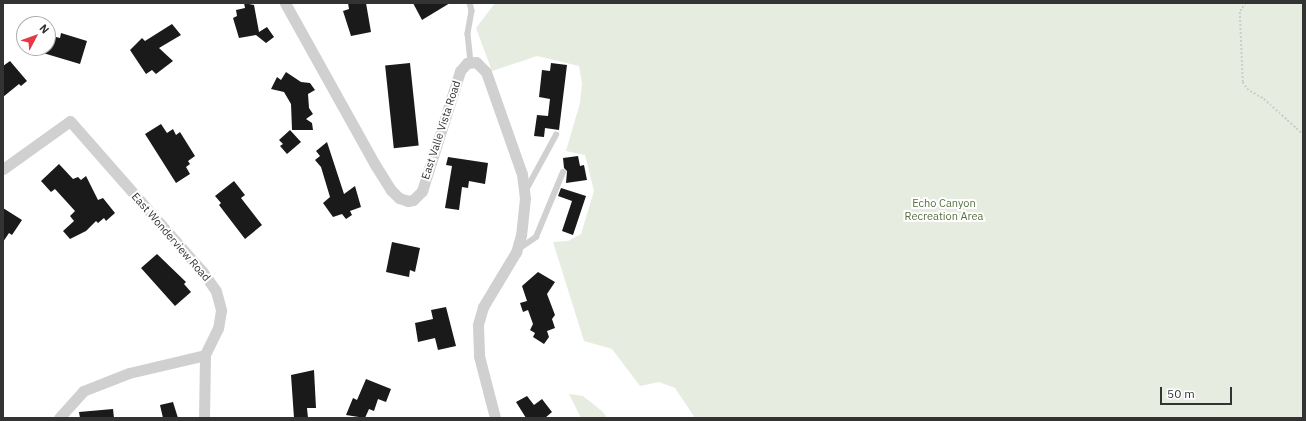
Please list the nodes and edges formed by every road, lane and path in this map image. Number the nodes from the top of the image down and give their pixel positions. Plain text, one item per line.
1 (285, 3) edge
2 (470, 3) edge
3 (1246, 3) edge
4 (471, 63) junction
5 (1303, 134) edge
6 (556, 135) dead end
7 (4, 165) edge
8 (563, 172) dead end
9 (524, 194) junction
10 (516, 252) junction
11 (205, 355) junction
12 (59, 418) edge
13 (204, 418) edge
14 (495, 418) edge

1 - 4 street, East Valle Vista Road
2 - 4 lane
3 - 5 path
4 - 9 street
6 - 9 lane
7 - 11 street, East Wonderview Road
8 - 10 lane
9 - 10 street
10 - 14 street
11 - 12 street
11 - 13 street, East Wonderview Road

